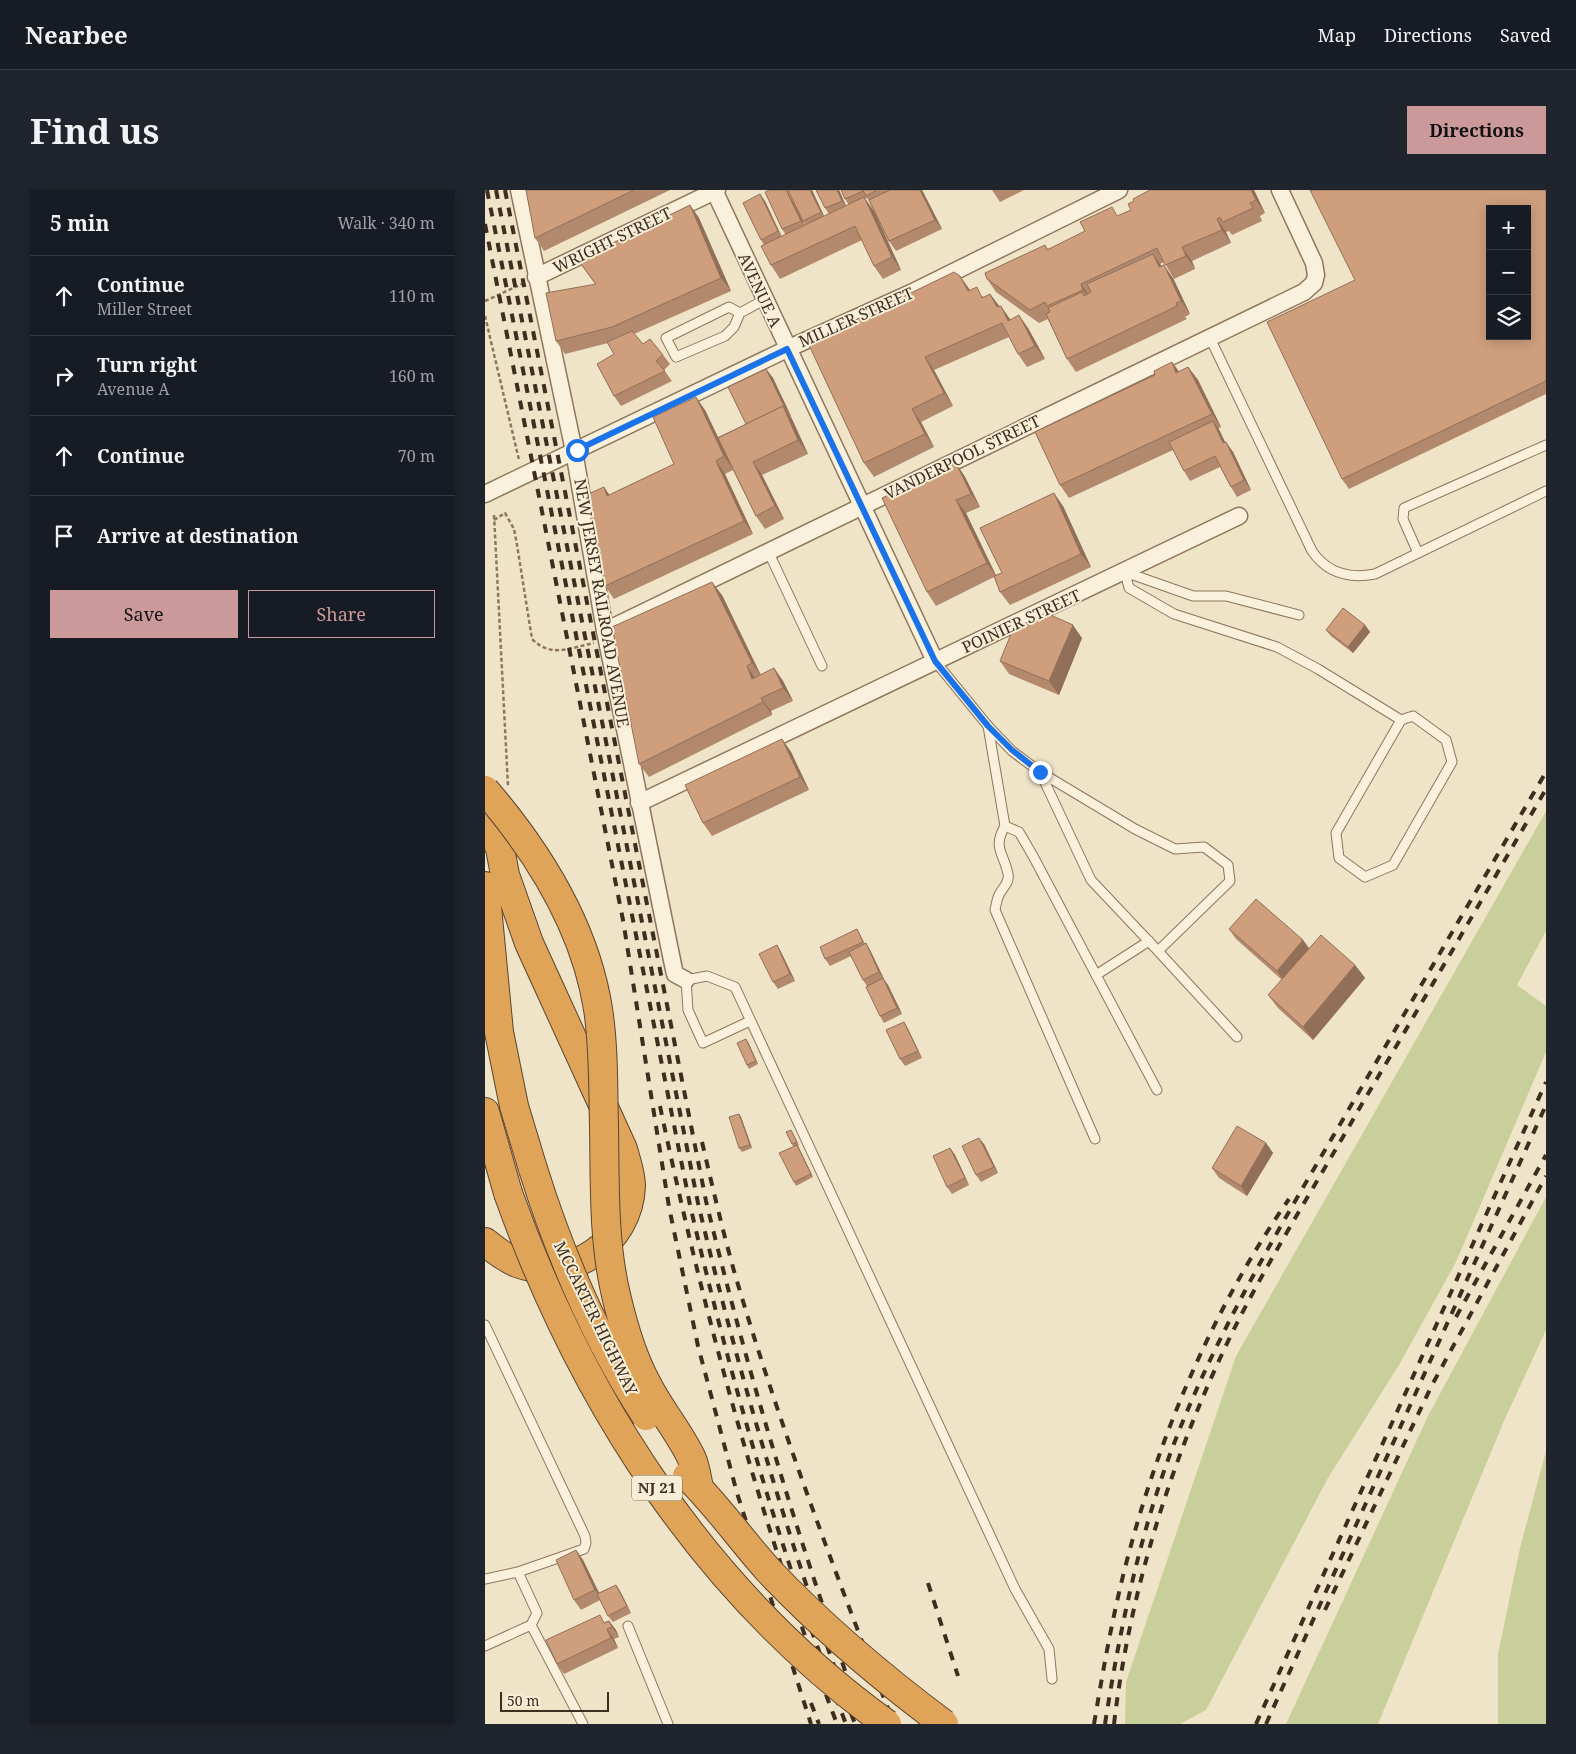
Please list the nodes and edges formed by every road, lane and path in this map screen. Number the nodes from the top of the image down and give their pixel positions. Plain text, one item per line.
1 (519, 190) edge
2 (715, 190) edge
3 (1119, 190) edge
4 (1280, 190) edge
5 (536, 278) junction
6 (764, 300) junction
7 (485, 301) edge
8 (740, 313) junction
9 (485, 316) edge
10 (1210, 338) junction
11 (787, 349) junction
12 (1546, 445) edge
13 (575, 451) junction
14 (519, 460) dead end
15 (1546, 491) edge
16 (485, 494) edge
17 (861, 505) junction
18 (493, 516) dead end
19 (1239, 516) dead end
20 (494, 520) junction
21 (768, 550) junction
22 (1418, 553) junction
23 (1125, 572) junction
24 (1299, 615) dead end
25 (606, 636) junction
26 (935, 661) junction
27 (822, 666) dead end
28 (1401, 720) junction
29 (988, 726) junction
30 (1040, 772) junction
31 (497, 792) edge
32 (639, 803) junction
33 (485, 819) edge
34 (1005, 826) junction
35 (485, 886) edge
36 (1149, 941) junction
37 (1157, 951) junction
38 (1096, 975) junction
39 (686, 980) junction
40 (751, 1021) junction
41 (1237, 1037) dead end
42 (1157, 1090) dead end
43 (485, 1112) edge
44 (1095, 1139) dead end
45 (485, 1242) edge
46 (485, 1325) edge
47 (699, 1488) junction
48 (519, 1572) junction
49 (485, 1579) edge
50 (531, 1625) junction
51 (628, 1626) dead end
52 (485, 1646) edge
53 (1052, 1679) dead end
54 (583, 1724) edge
55 (668, 1724) edge
56 (887, 1724) edge
57 (944, 1724) edge

1 - 5 street, NEW JERSEY RAILROAD AVENUE
2 - 5 street, WRIGHT STREET
2 - 6 street, AVENUE A
3 - 11 street, MILLER STREET
4 - 10 street, VANDERPOOL STREET
5 - 7 path
5 - 13 street, NEW JERSEY RAILROAD AVENUE
6 - 8 lane
6 - 11 street, AVENUE A
8 - 8 lane
9 - 14 path
10 - 17 street, VANDERPOOL STREET
10 - 22 lane
11 - 13 street, MILLER STREET
11 - 17 street, AVENUE A
12 - 22 lane
13 - 16 street, MILLER STREET
13 - 25 street, NEW JERSEY RAILROAD AVENUE
15 - 22 lane
17 - 21 street, VANDERPOOL STREET
17 - 26 street, AVENUE A
18 - 20 path
19 - 23 street, POINIER STREET
20 - 25 path
20 - 31 path
21 - 25 street, VANDERPOOL STREET
21 - 27 lane
23 - 24 lane
23 - 26 street, POINIER STREET
23 - 28 lane
25 - 32 street, NEW JERSEY RAILROAD AVENUE
26 - 29 lane
26 - 32 street, POINIER STREET
28 - 28 lane
29 - 30 lane
29 - 34 lane
30 - 36 lane
30 - 37 lane
31 - 47 highway, bridge
32 - 39 street, NEW JERSEY RAILROAD AVENUE
33 - 45 highway
34 - 38 lane
34 - 44 lane
35 - 47 highway, MCCARTER HIGHWAY / NJ 21, bridge
36 - 37 lane
36 - 38 lane
37 - 41 lane
38 - 42 lane
39 - 40 lane
39 - 40 lane
40 - 53 lane
43 - 56 highway, MCCARTER HIGHWAY / NJ 21, bridge
46 - 48 lane
47 - 57 highway, MCCARTER HIGHWAY / NJ 21, bridge
48 - 49 lane
48 - 50 lane
50 - 52 lane
50 - 54 lane
51 - 55 lane

